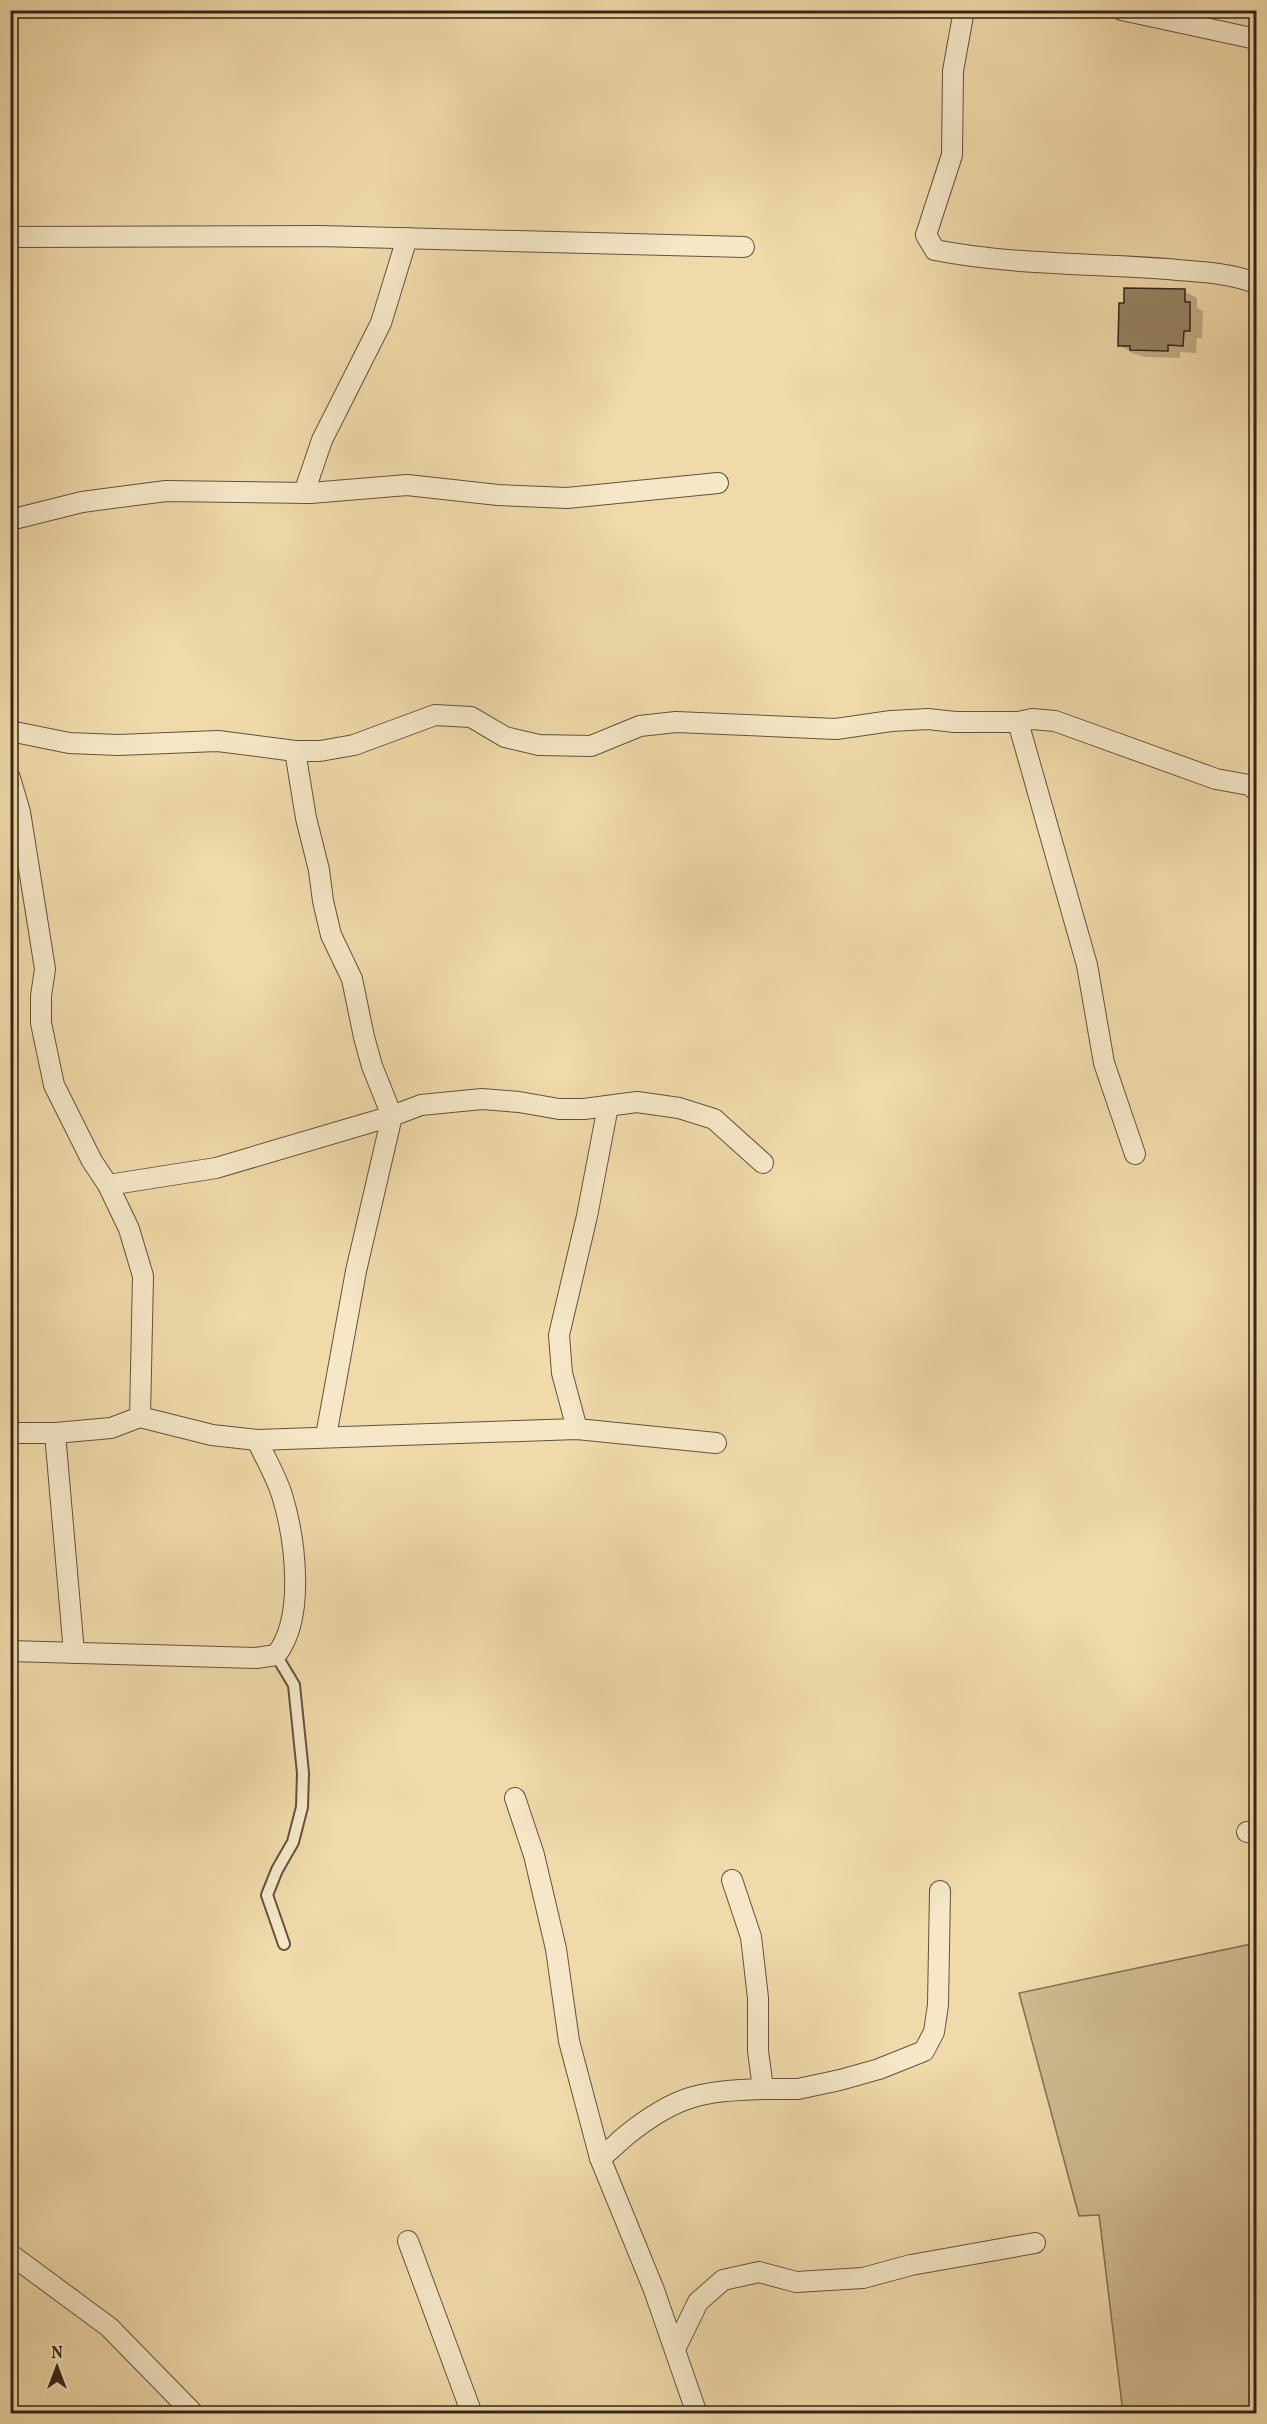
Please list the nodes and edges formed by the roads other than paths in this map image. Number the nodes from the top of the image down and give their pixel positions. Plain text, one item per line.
1 (964, 10) edge
2 (1122, 10) edge
3 (1257, 39) edge
4 (10, 237) edge
5 (407, 238) junction
6 (744, 247) dead end
7 (1257, 283) edge
8 (718, 483) dead end
9 (304, 493) junction
10 (10, 520) edge
11 (1018, 722) junction
12 (10, 731) edge
13 (295, 751) junction
14 (10, 778) edge
15 (1257, 790) edge
16 (608, 1106) junction
17 (392, 1116) junction
18 (1136, 1154) dead end
19 (763, 1163) dead end
20 (108, 1185) junction
21 (140, 1417) junction
22 (577, 1429) junction
23 (10, 1433) edge
24 (55, 1433) junction
25 (326, 1436) junction
26 (257, 1440) junction
27 (716, 1443) dead end
28 (10, 1651) edge
29 (74, 1653) junction
30 (276, 1655) junction
31 (515, 1798) dead end
32 (732, 1880) dead end
33 (940, 1891) dead end
34 (284, 1944) dead end
35 (763, 2089) junction
36 (600, 2158) junction
37 (408, 2241) dead end
38 (1035, 2243) dead end
39 (10, 2254) edge
40 (675, 2349) junction
41 (194, 2414) edge
42 (472, 2414) edge
43 (697, 2414) edge

1 - 7 street
2 - 3 street
4 - 5 street
5 - 6 street
5 - 9 street
8 - 9 street
9 - 10 street
11 - 13 street
11 - 15 street
11 - 18 street
12 - 13 street
13 - 17 street
14 - 20 street
16 - 17 street
16 - 19 street
16 - 22 street
17 - 20 street
17 - 25 street
20 - 21 street
21 - 24 street
21 - 26 street
22 - 25 street
22 - 27 street
23 - 24 street
24 - 29 street
25 - 26 street
26 - 30 street
28 - 29 street
29 - 30 street
30 - 34 lane
31 - 36 street
32 - 35 street
33 - 35 street
35 - 36 street
36 - 40 street
37 - 42 street
38 - 40 street
39 - 41 street
40 - 43 street

